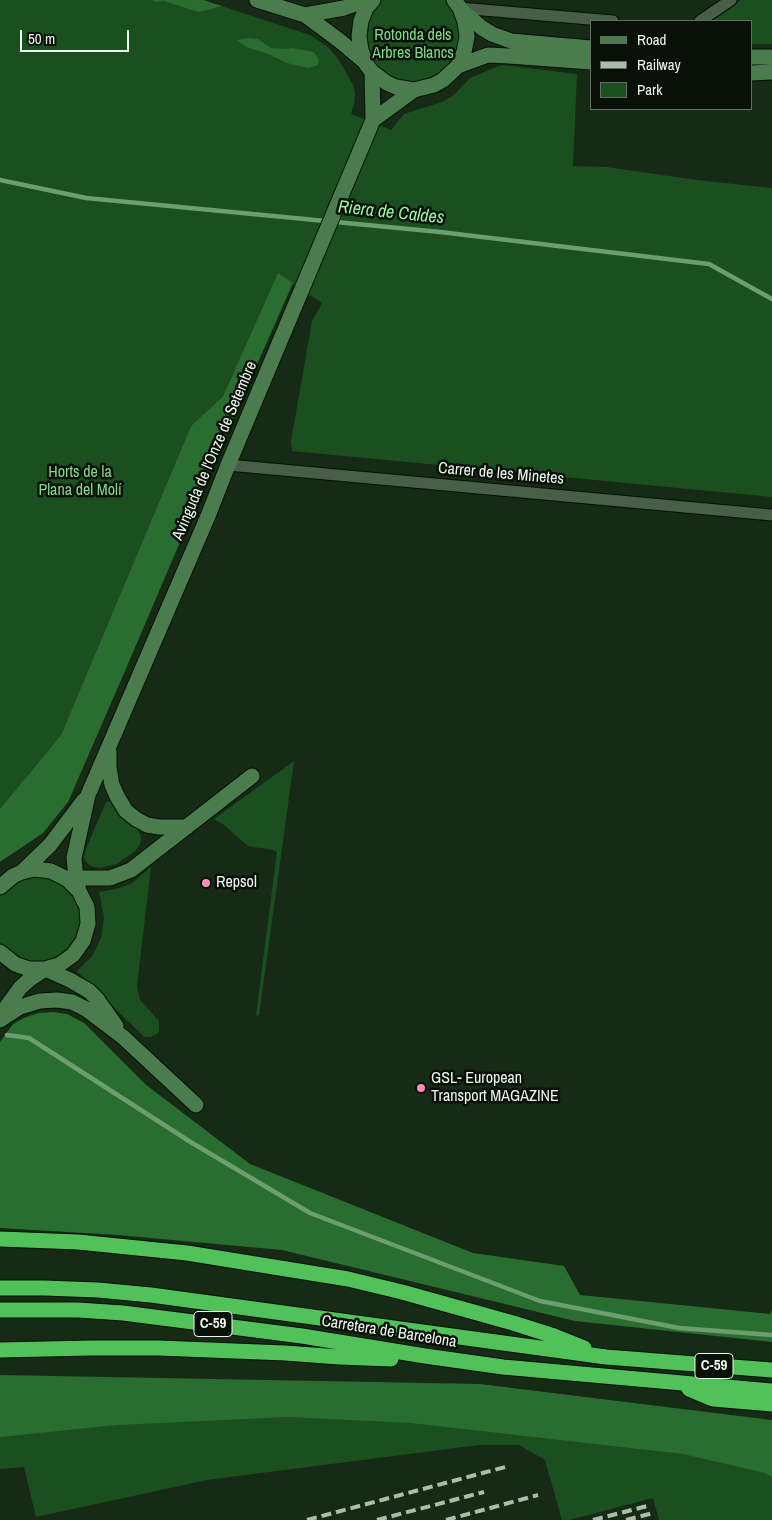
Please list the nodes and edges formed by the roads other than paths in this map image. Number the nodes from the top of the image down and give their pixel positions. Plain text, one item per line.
1 (258, 0) edge
2 (367, 0) edge
3 (373, 0) edge
4 (731, 0) edge
5 (457, 4) edge
6 (715, 11) junction
7 (305, 16) junction
8 (604, 20) edge
9 (692, 20) edge
10 (702, 20) edge
11 (590, 48) edge
12 (752, 57) edge
13 (772, 57) edge
14 (590, 62) edge
15 (458, 66) junction
16 (772, 66) edge
17 (369, 68) junction
18 (772, 72) edge
19 (752, 73) edge
20 (414, 90) junction
21 (373, 120) junction
22 (228, 465) junction
23 (772, 514) edge
24 (109, 746) junction
25 (252, 776) dead end
26 (88, 795) junction
27 (187, 827) junction
28 (22, 872) junction
29 (78, 885) junction
30 (0, 887) edge
31 (0, 952) edge
32 (45, 969) junction
33 (0, 1018) edge
34 (123, 1037) junction
35 (196, 1105) dead end
36 (0, 1239) edge
37 (0, 1288) edge
38 (0, 1310) edge
39 (0, 1350) edge
40 (425, 1356) junction
41 (606, 1357) junction
42 (772, 1370) edge
43 (673, 1383) junction
44 (772, 1391) edge
45 (772, 1404) edge

1 - 7 main road
2 - 7 main road
3 - 17 main road
4 - 6 street
5 - 8 street
5 - 11 main road
5 - 15 main road
6 - 9 street
6 - 10 street
7 - 17 main road
12 - 13 main road
14 - 15 main road
15 - 20 main road
16 - 19 street
17 - 20 main road
17 - 21 main road, Avinguda de l'Onze de Setembre
18 - 19 main road
20 - 21 main road
21 - 22 main road, Avinguda de l'Onze de Setembre
22 - 23 street, Carrer de les Minetes
22 - 24 main road, Avinguda de l'Onze de Setembre
24 - 26 main road, Avinguda de l'Onze de Setembre
24 - 27 main road
25 - 27 main road
26 - 28 main road, Avinguda de l'Onze de Setembre
26 - 29 main road, Avinguda de l'Onze de Setembre
27 - 29 main road
28 - 29 main road
28 - 30 main road, Avinguda de l'Onze de Setembre
29 - 32 main road, Avinguda de l'Onze de Setembre
31 - 32 main road
32 - 33 main road
32 - 34 main road
33 - 34 main road
34 - 35 main road
36 - 41 highway
37 - 41 highway, Carretera de Barcelona / C-59
38 - 40 highway, Carretera de Barcelona / C-59
39 - 40 highway
40 - 43 highway, Carretera de Barcelona / C-59
41 - 42 highway, Carretera de Barcelona / C-59
43 - 44 highway, Carretera de Barcelona / C-59
43 - 45 highway

